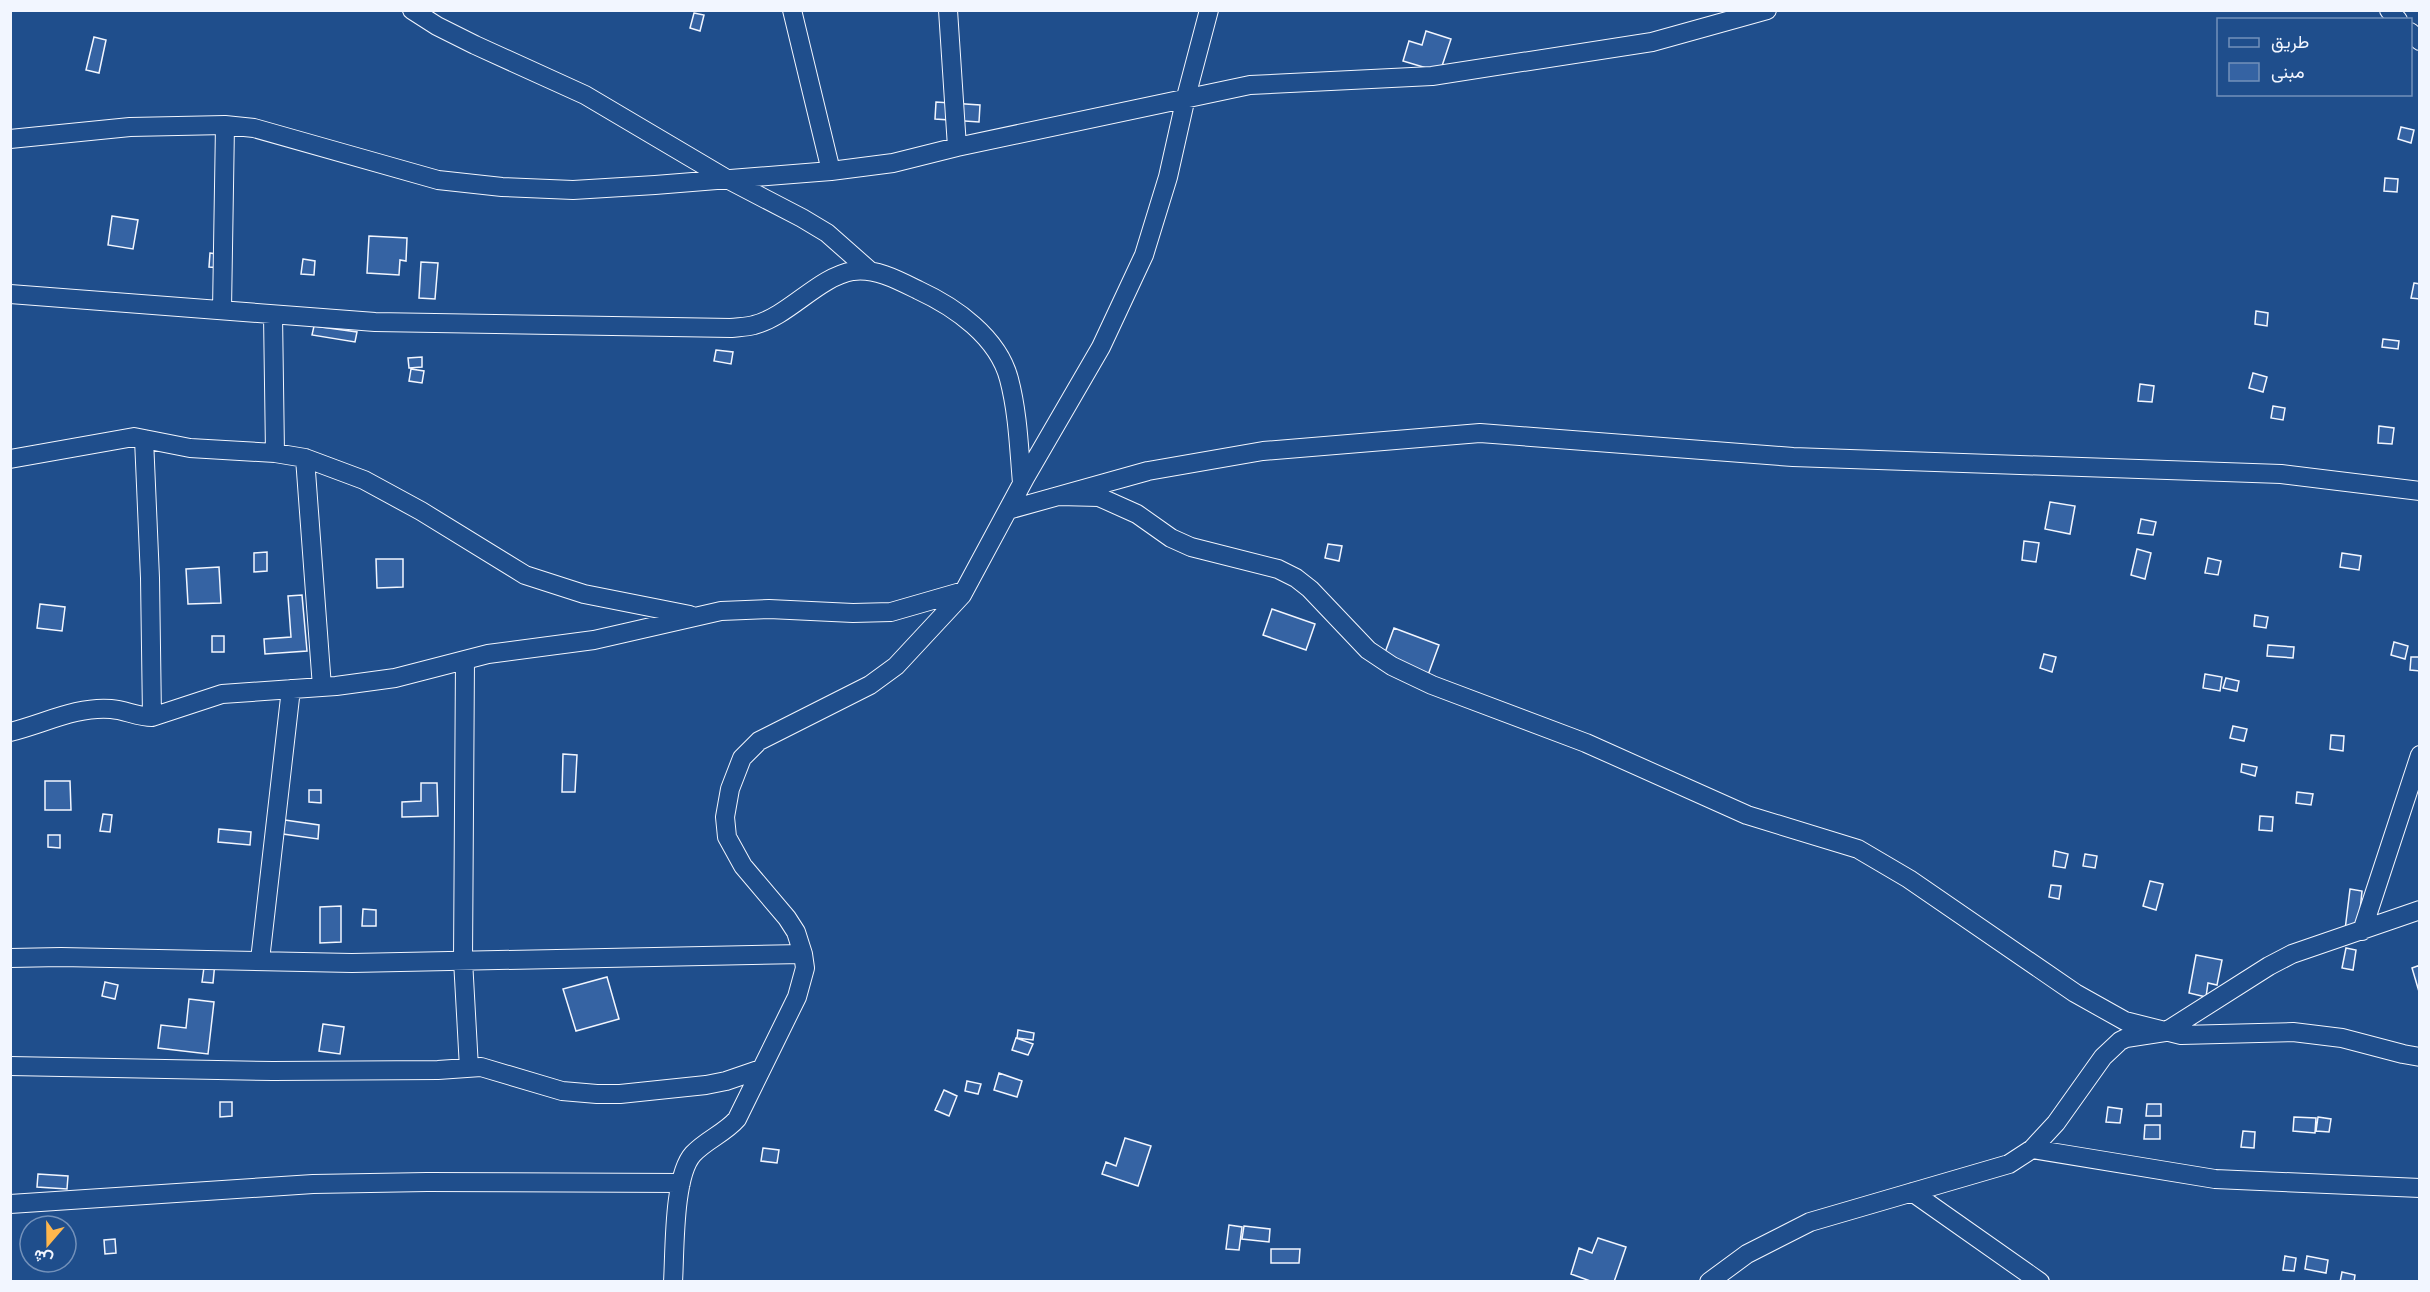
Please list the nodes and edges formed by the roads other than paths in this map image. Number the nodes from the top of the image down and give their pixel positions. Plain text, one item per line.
1 (412, 10) edge
2 (792, 10) edge
3 (948, 10) edge
4 (1209, 10) edge
5 (1767, 10) edge
6 (1186, 97) junction
7 (225, 125) junction
8 (10, 139) edge
9 (957, 147) junction
10 (831, 171) junction
11 (727, 179) junction
12 (870, 271) junction
13 (10, 294) edge
14 (222, 310) junction
15 (273, 315) junction
16 (144, 439) junction
17 (275, 453) junction
18 (305, 458) junction
19 (10, 459) edge
20 (1023, 483) junction
21 (2420, 491) edge
22 (1059, 496) junction
23 (1008, 510) junction
24 (964, 591) junction
25 (698, 616) junction
26 (465, 660) junction
27 (322, 687) junction
28 (291, 689) junction
29 (152, 717) junction
30 (10, 732) edge
31 (2420, 755) edge
32 (2420, 910) edge
33 (2362, 931) junction
34 (803, 954) junction
35 (10, 958) edge
36 (261, 960) junction
37 (463, 960) junction
38 (2165, 1032) junction
39 (2420, 1056) edge
40 (10, 1066) edge
41 (469, 1068) junction
42 (761, 1069) junction
43 (2032, 1149) junction
44 (681, 1183) junction
45 (2420, 1188) edge
46 (1912, 1192) junction
47 (10, 1204) edge
48 (674, 1281) edge
49 (1709, 1281) edge
50 (2040, 1281) edge

1 - 11 street
2 - 10 street
3 - 9 street
4 - 6 street
5 - 6 street
6 - 9 street
6 - 20 street
7 - 8 street
7 - 11 street
7 - 14 street
9 - 10 street
10 - 11 street
11 - 12 street
12 - 15 street
12 - 20 street
13 - 14 street
14 - 15 street
15 - 17 street
16 - 17 street
16 - 19 street
16 - 29 street
17 - 18 street
18 - 25 street
18 - 27 street
20 - 23 street
21 - 22 street
22 - 23 street
22 - 38 street
23 - 24 street
24 - 25 street
24 - 34 street
25 - 26 street
26 - 27 street
26 - 37 street
27 - 28 street
28 - 29 street
28 - 36 street
29 - 30 street
31 - 33 street
32 - 33 street
33 - 38 street
34 - 37 street
34 - 42 street
35 - 36 street
36 - 37 street
37 - 41 street
38 - 39 street
38 - 43 street
40 - 41 street
41 - 42 street
42 - 44 street
43 - 45 street
43 - 46 street
44 - 47 street
44 - 48 street
46 - 49 street
46 - 50 street

